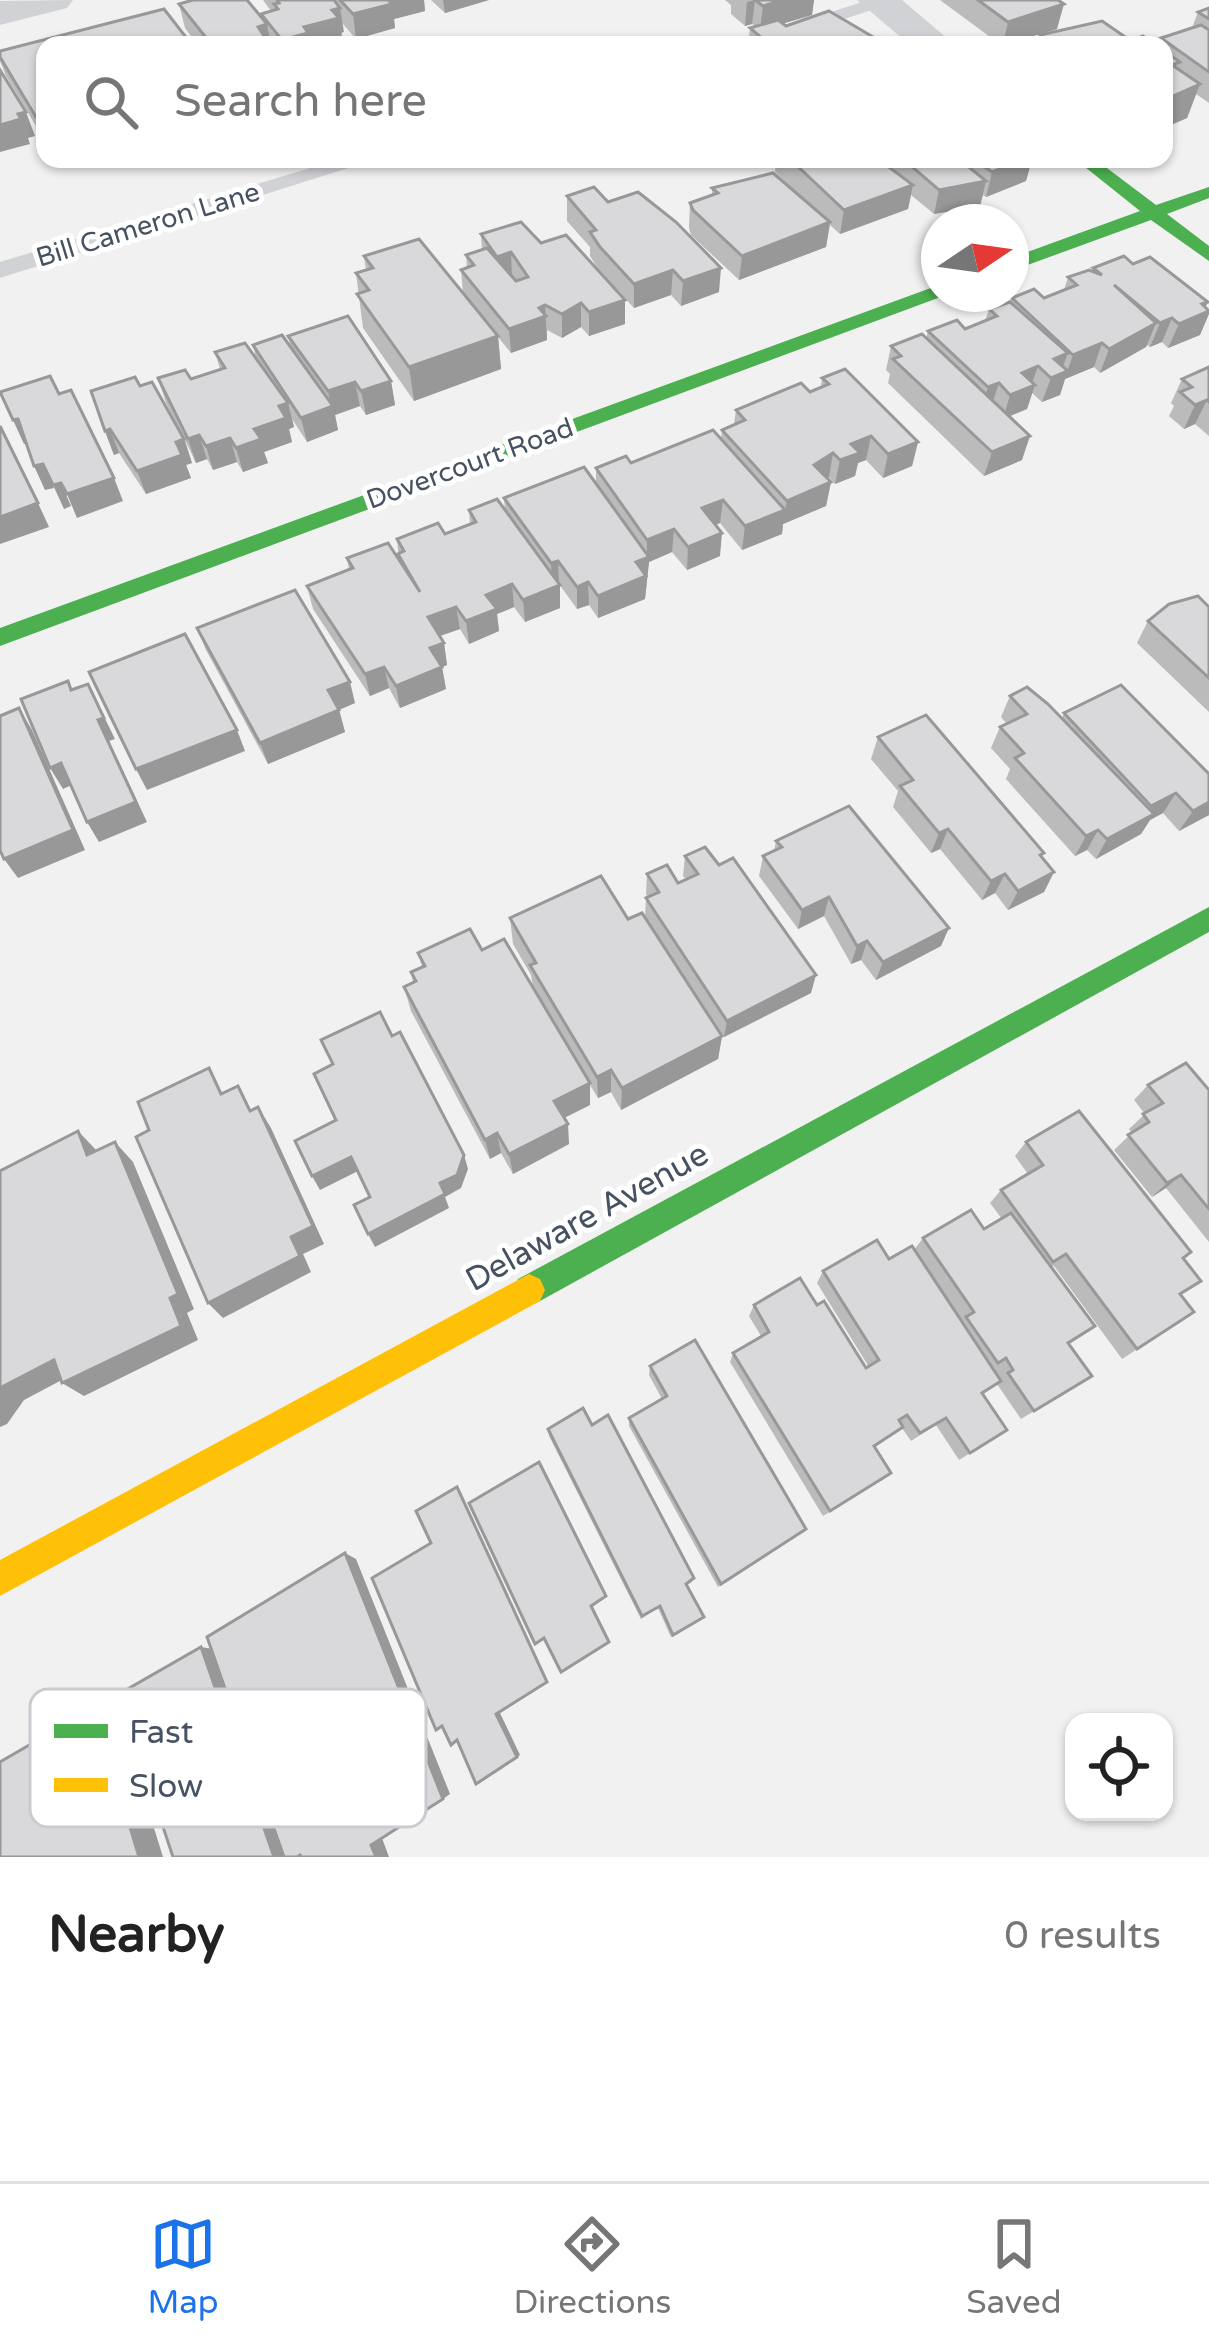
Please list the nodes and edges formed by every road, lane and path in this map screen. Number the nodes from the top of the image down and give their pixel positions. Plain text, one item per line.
1 (53, 0) edge
2 (883, 1) edge
3 (0, 14) edge
4 (771, 36) edge
5 (924, 36) edge
6 (335, 168) edge
7 (1096, 168) edge
8 (1209, 192) edge
9 (1154, 212) junction
10 (1209, 255) edge
11 (1029, 258) edge
12 (0, 269) edge
13 (921, 298) edge
14 (0, 637) edge
15 (1209, 919) edge
16 (0, 1579) edge

1 - 3 street
2 - 4 lane
2 - 5 street
6 - 12 lane, Bill Cameron Lane
7 - 9 street
8 - 9 street
9 - 10 street
9 - 11 street
13 - 14 street, Dovercourt Road
15 - 16 street, Delaware Avenue

